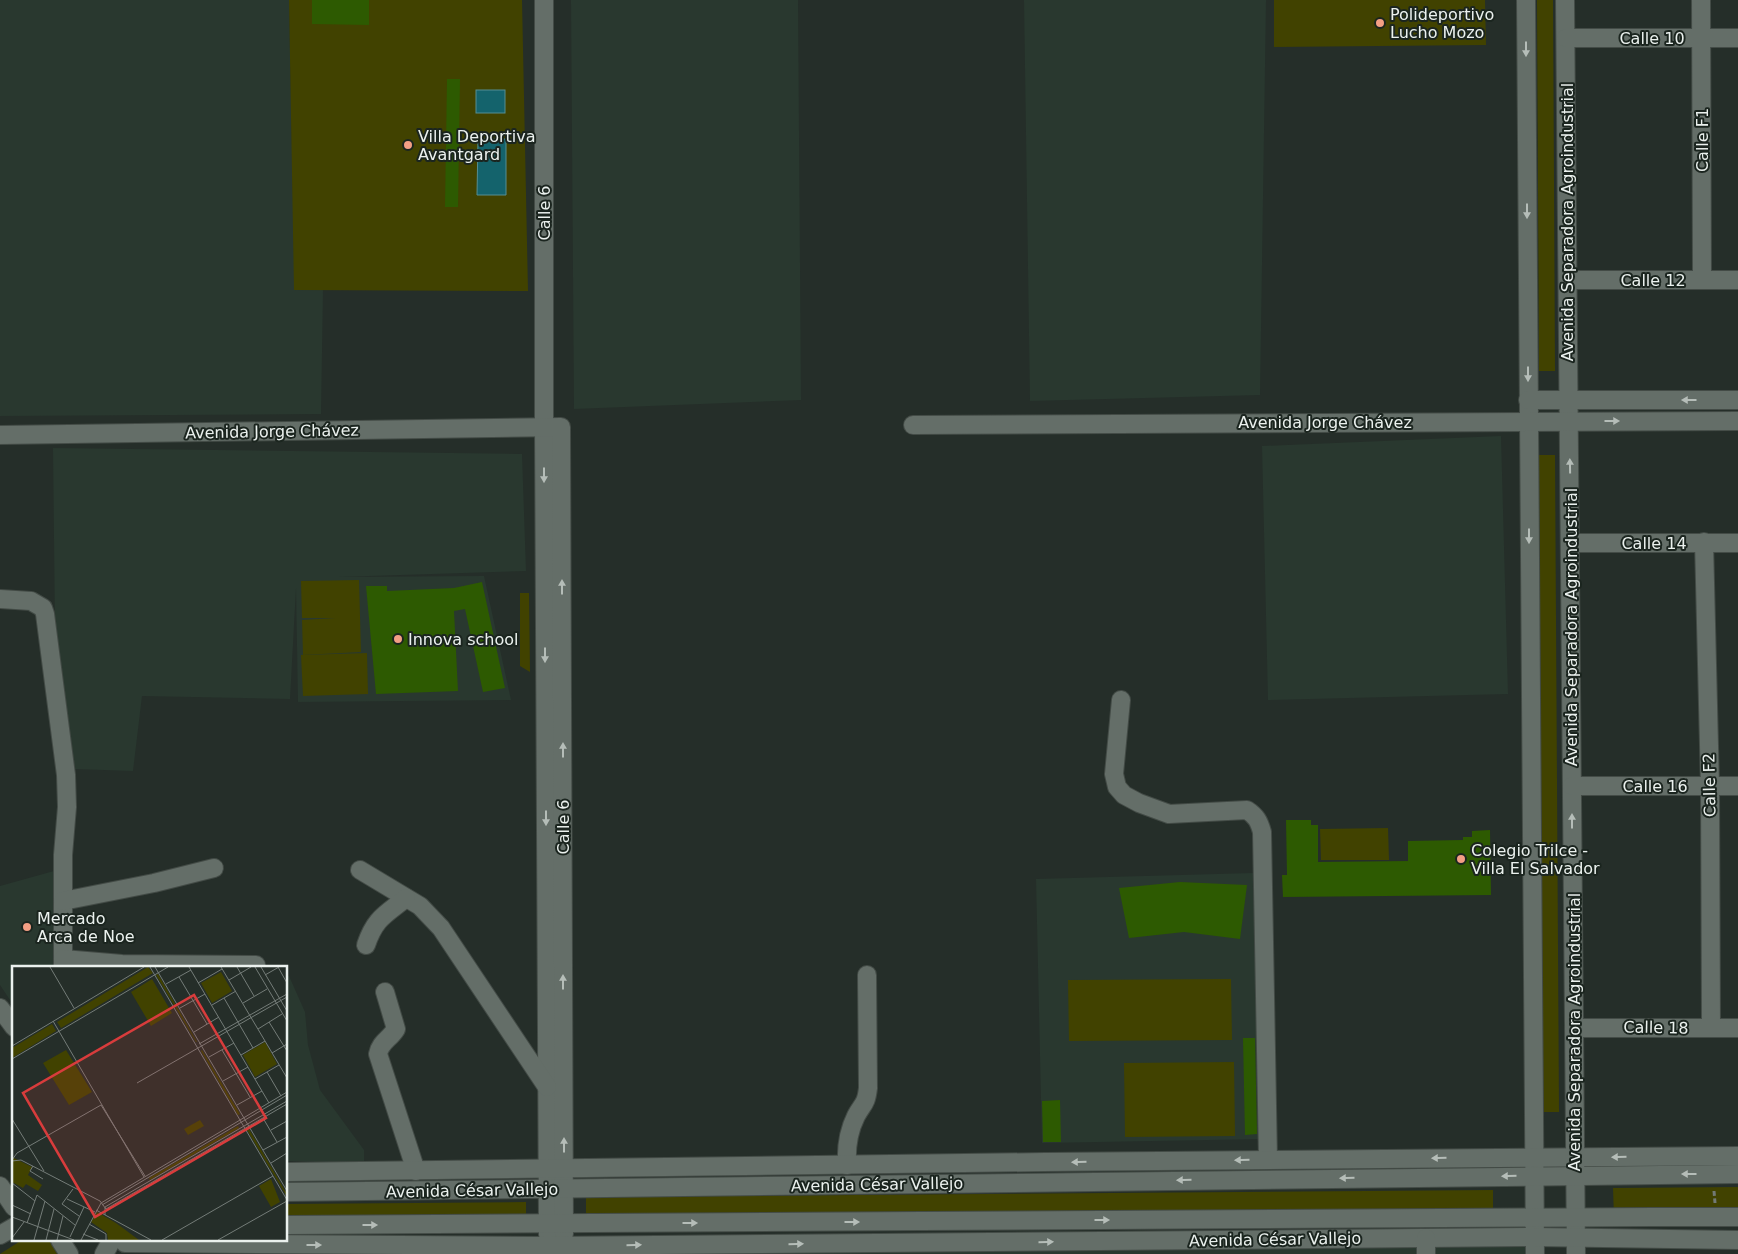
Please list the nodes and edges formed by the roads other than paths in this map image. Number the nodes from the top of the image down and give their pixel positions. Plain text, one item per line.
1 (544, 0) edge
2 (1526, 0) edge
3 (1565, 0) edge
4 (1701, 0) edge
5 (1566, 38) junction
6 (1701, 38) junction
7 (1738, 38) edge
8 (1568, 280) junction
9 (1702, 280) junction
10 (1738, 280) edge
11 (1528, 400) junction
12 (1569, 400) junction
13 (1738, 400) edge
14 (1569, 421) junction
15 (1738, 421) edge
16 (1528, 422) junction
17 (913, 424) dead end
18 (544, 427) junction
19 (0, 435) edge
20 (1704, 542) junction
21 (1738, 542) edge
22 (1571, 543) junction
23 (0, 599) edge
24 (1121, 700) dead end
25 (1572, 786) junction
26 (1710, 786) junction
27 (1738, 786) edge
28 (214, 868) dead end
29 (360, 870) dead end
30 (406, 898) junction
31 (63, 901) junction
32 (366, 945) dead end
33 (63, 963) edge
34 (256, 965) dead end
35 (867, 975) dead end
36 (386, 992) dead end
37 (0, 1008) edge
38 (12, 1024) edge
39 (1574, 1028) junction
40 (1711, 1028) junction
41 (1738, 1028) edge
42 (555, 1060) junction
43 (547, 1087) junction
44 (556, 1120) junction
45 (1738, 1156) edge
46 (1534, 1158) junction
47 (1574, 1158) junction
48 (1268, 1160) junction
49 (847, 1165) junction
50 (556, 1170) junction
51 (416, 1171) junction
52 (288, 1172) edge
53 (1738, 1174) edge
54 (1534, 1176) junction
55 (1575, 1176) junction
56 (0, 1186) edge
57 (556, 1189) junction
58 (288, 1192) edge
59 (12, 1204) edge
60 (1575, 1216) junction
61 (1534, 1217) junction
62 (1738, 1217) edge
63 (288, 1225) edge
64 (556, 1225) junction
65 (12, 1228) edge
66 (0, 1235) edge
67 (1738, 1240) edge
68 (61, 1242) edge
69 (119, 1242) edge
70 (207, 1242) edge
71 (556, 1246) junction
72 (1426, 1246) edge
73 (1535, 1246) edge
74 (1576, 1246) edge
75 (1720, 1247) edge
76 (961, 1248) edge
77 (1014, 1248) edge
78 (1082, 1248) edge
79 (70, 1254) edge
80 (104, 1254) edge

1 - 18 street, Calle 6
2 -> 11 street
3 - 5 street, Avenida Separadora Agroindustrial
4 - 6 street, Calle F1
5 - 6 street, Calle 10
5 - 8 street, Avenida Separadora Agroindustrial
6 - 7 street, Calle 10
6 - 9 street, Calle F1
8 - 9 street, Calle 12
8 - 12 street, Avenida Separadora Agroindustrial
9 - 10 street, Calle 12
11 - 12 street
11 - 16 street
13 -> 12 street
12 - 14 street, Avenida Separadora Agroindustrial
14 -> 15 street, Avenida Jorge Chávez
14 - 16 street, Avenida Jorge Chávez
22 -> 14 street, Avenida Separadora Agroindustrial
16 - 17 street, Avenida Jorge Chávez
16 -> 46 street
18 - 19 street, Avenida Jorge Chávez
18 - 42 street, Calle 6
20 - 21 street, Calle 14
20 - 22 street, Calle 14
20 - 26 street, Calle F2
22 - 25 street, Avenida Separadora Agroindustrial
23 - 31 street
24 - 48 street
25 - 26 street, Calle 16
39 -> 25 street, Avenida Separadora Agroindustrial
26 - 27 street, Calle 16
26 - 40 street, Calle F2
28 - 31 street
29 - 30 street
30 - 32 street
30 - 43 street
31 - 33 street
33 - 34 street
35 - 49 street
36 - 51 street
37 - 38 street
39 - 40 street, Calle 18
39 - 47 street, Avenida Separadora Agroindustrial
40 - 41 street, Calle 18
42 - 43 street, Calle 6
42 - 44 street, Calle 6
43 - 44 street, Calle 6
44 - 50 street, Calle 6
45 -> 47 street, Avenida César Vallejo
46 - 47 street, Avenida César Vallejo
46 -> 48 street, Avenida César Vallejo
46 - 54 street
47 - 55 street, Avenida Separadora Agroindustrial
48 -> 49 street, Avenida César Vallejo
49 - 50 street, Avenida César Vallejo
50 - 51 street, Avenida César Vallejo
50 - 57 street, Calle 6
51 - 52 street, Avenida César Vallejo
53 -> 55 street, Avenida César Vallejo
54 - 55 street, Avenida César Vallejo
54 -> 57 street, Avenida César Vallejo
54 - 61 street
55 - 60 street, Avenida Separadora Agroindustrial
56 - 59 street
57 - 58 street, Avenida César Vallejo
57 - 64 street, Calle 6
60 - 61 street, Avenida César Vallejo
60 - 62 street, Avenida César Vallejo
60 - 74 street, Avenida Separadora Agroindustrial
64 -> 61 street, Avenida César Vallejo
61 - 73 street
63 -> 64 street, Avenida César Vallejo
64 - 71 street, Calle 6
65 - 66 street
67 - 75 street, Avenida César Vallejo
68 - 79 street
69 - 80 street
70 -> 71 street, Avenida César Vallejo
71 -> 76 street, Avenida César Vallejo
72 - 73 street, Avenida César Vallejo
72 - 78 street, Avenida César Vallejo
73 - 74 street, Avenida César Vallejo
74 - 75 street, Avenida César Vallejo
76 - 77 street, Avenida César Vallejo
77 -> 78 street, Avenida César Vallejo

